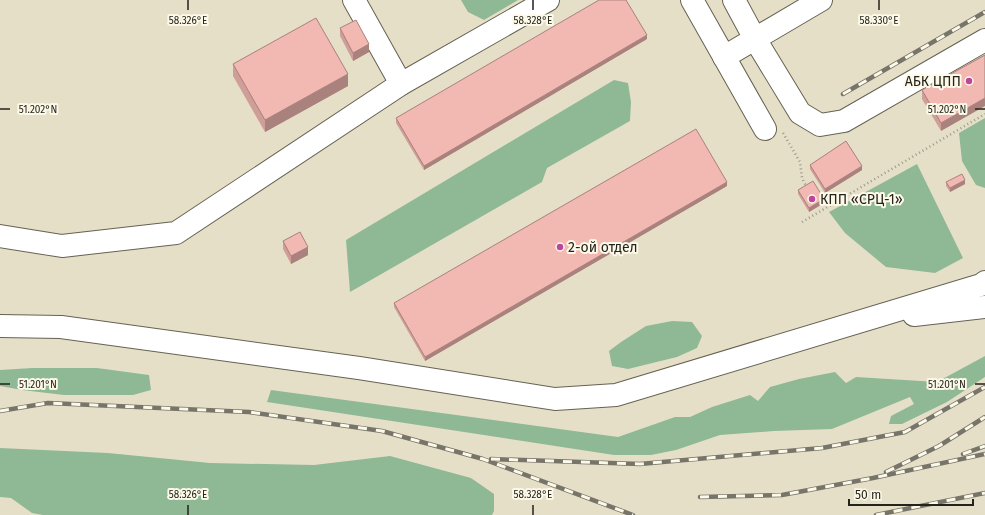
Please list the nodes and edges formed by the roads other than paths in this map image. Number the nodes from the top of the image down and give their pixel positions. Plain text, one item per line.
1 (354, 0) edge
2 (548, 0) edge
3 (692, 0) edge
4 (734, 0) edge
5 (821, 0) edge
6 (755, 39) junction
7 (985, 40) edge
8 (724, 57) junction
9 (401, 84) junction
10 (765, 129) dead end
11 (0, 236) edge
12 (985, 282) edge
13 (985, 307) edge
14 (861, 321) junction
15 (0, 326) edge

1 - 9 street
2 - 9 street
3 - 8 street
4 - 6 street
5 - 6 street
6 - 7 street
6 - 8 street
8 - 10 street
9 - 11 street
12 - 14 street
13 - 14 street
14 - 15 street

